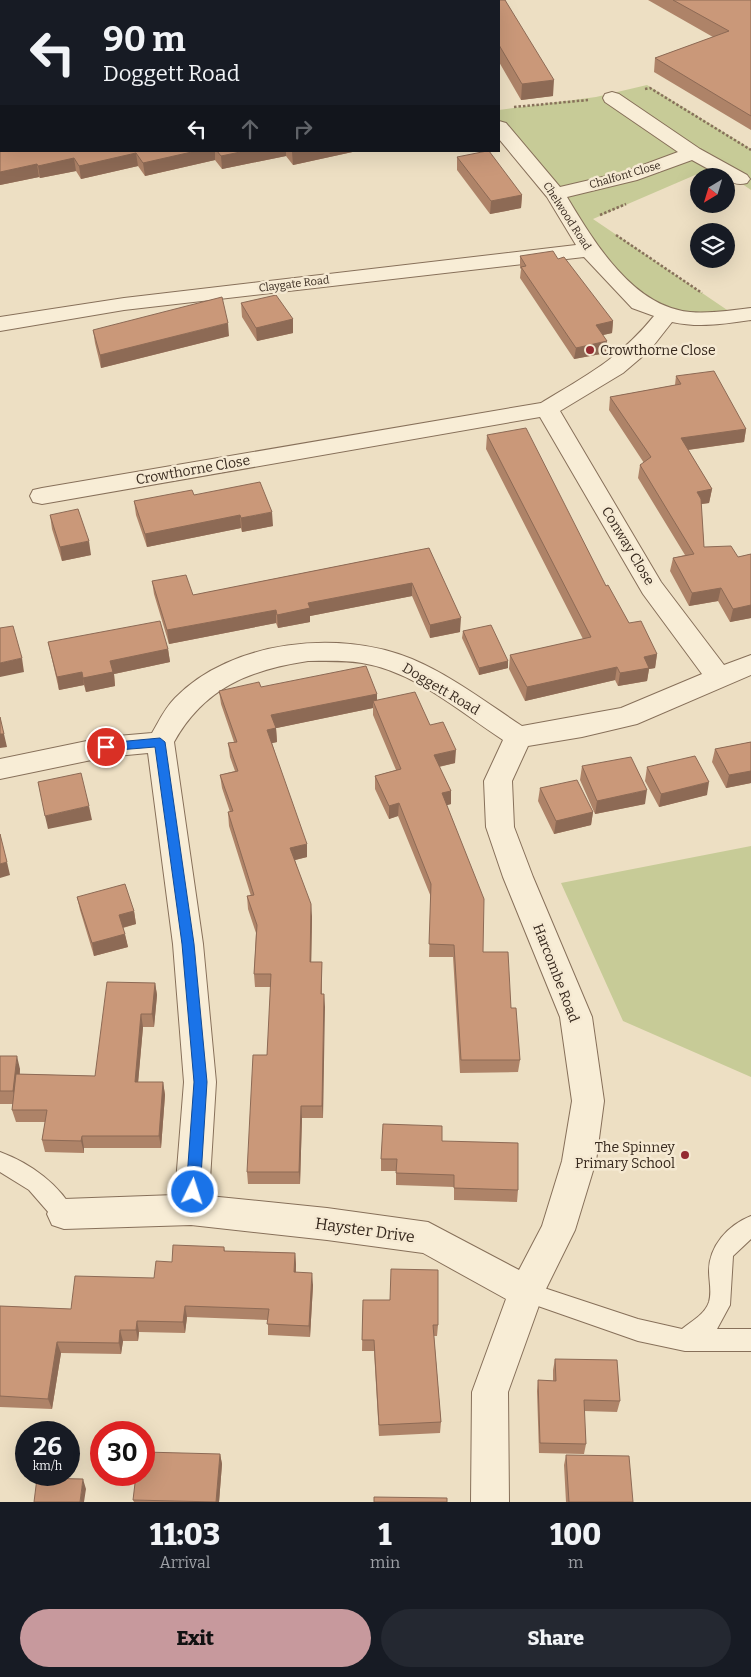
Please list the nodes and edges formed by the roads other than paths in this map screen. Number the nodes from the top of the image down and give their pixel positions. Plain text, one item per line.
1 (612, 98) dead end
2 (500, 128) edge
3 (693, 153) junction
4 (740, 179) dead end
5 (555, 194) junction
6 (589, 250) junction
7 (667, 314) junction
8 (743, 315) edge
9 (0, 324) edge
10 (547, 409) junction
11 (42, 496) dead end
12 (751, 664) edge
13 (718, 676) junction
14 (518, 737) junction
15 (160, 742) junction
16 (0, 769) edge
17 (0, 1161) edge
18 (191, 1210) junction
19 (64, 1214) joint
20 (751, 1226) edge
21 (526, 1292) junction
22 (685, 1340) junction
23 (751, 1340) edge
24 (490, 1502) edge

1 - 3 street
2 - 5 street, Chelwood Road
3 - 4 street
3 - 5 street, Chalfont Close
5 - 6 street, Chelwood Road
6 - 7 street, Chelwood Road
6 - 9 street, Claygate Road
7 - 8 street, Chelwood Road
7 - 10 street, Crowthorne Close
10 - 11 street, Crowthorne Close
10 - 13 street, Conway Close
12 - 13 street
13 - 14 street
14 - 15 street, Doggett Road
14 - 21 street, Harcombe Road
15 - 16 street
15 - 18 street
17 - 19 lane
18 - 19 street, Hayster Drive
18 - 21 street, Hayster Drive
20 - 22 lane
21 - 22 lane
21 - 24 street, Harcombe Road
22 - 23 lane

